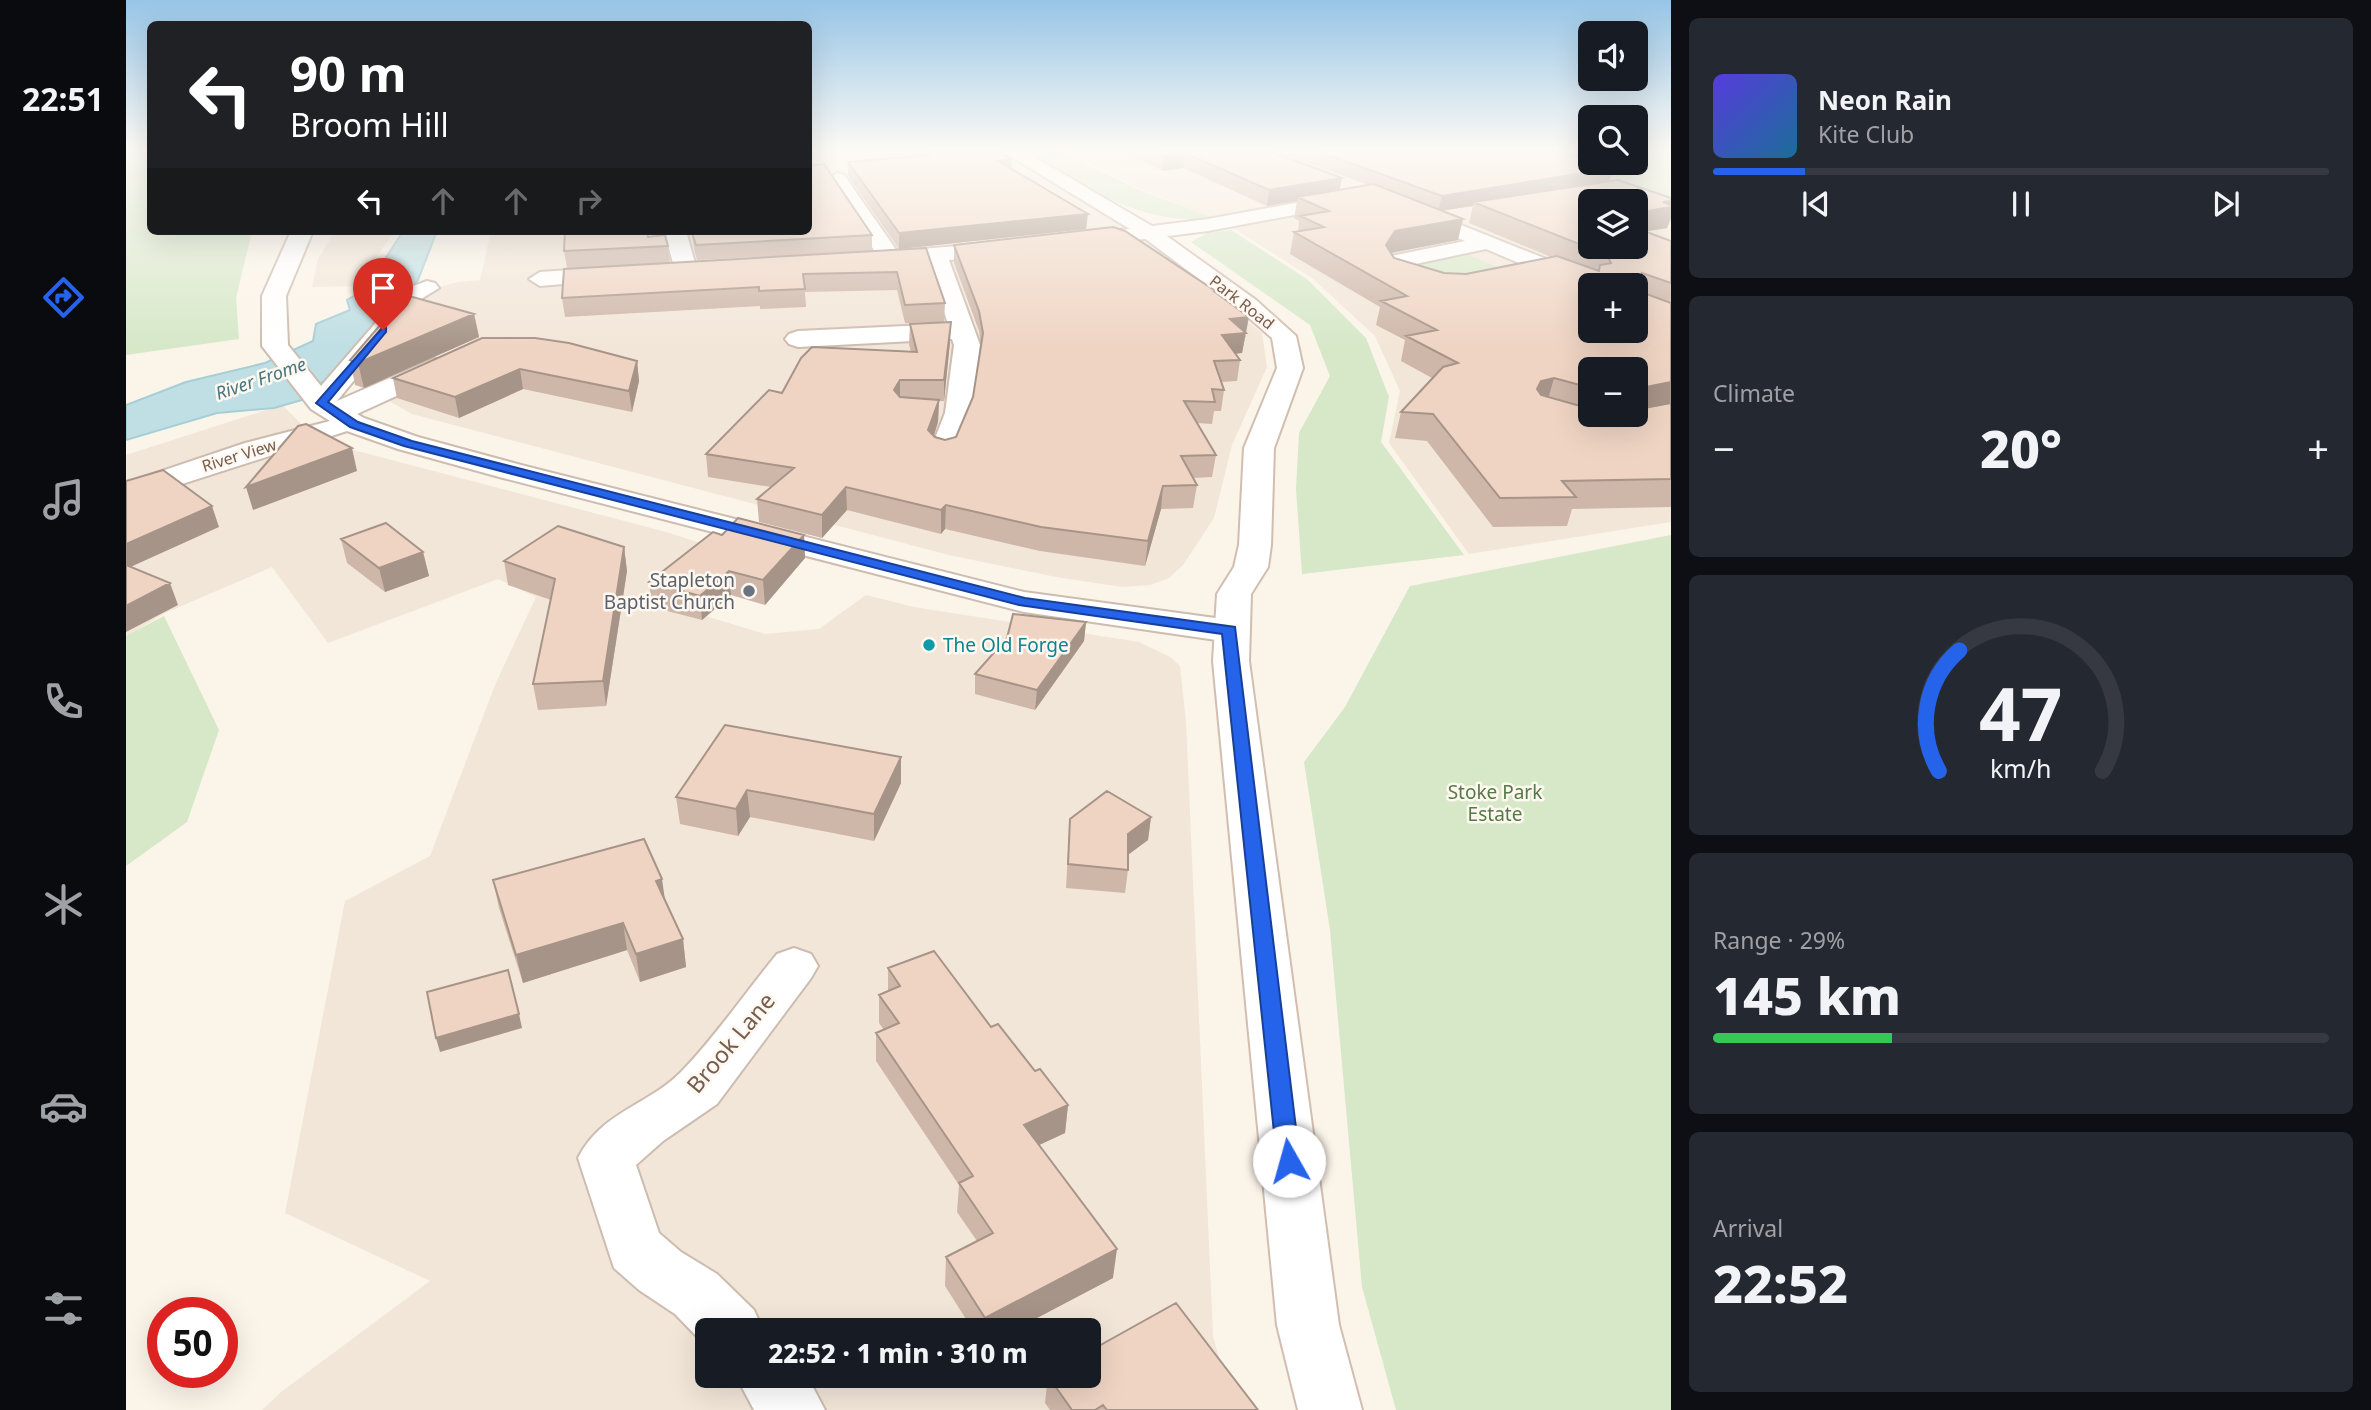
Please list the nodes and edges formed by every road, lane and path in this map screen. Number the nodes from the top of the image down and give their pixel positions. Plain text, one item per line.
1 (863, 217) edge
2 (1123, 217) edge
3 (1240, 217) edge
4 (1428, 217) edge
5 (1457, 217) edge
6 (1436, 220) junction
7 (1150, 233) junction
8 (300, 235) edge
9 (676, 235) edge
10 (1057, 243) edge
11 (1486, 243) junction
12 (1030, 246) edge
13 (937, 256) junction
14 (891, 258) junction
15 (850, 260) edge
16 (713, 269) edge
17 (685, 270) junction
18 (1553, 270) junction
19 (659, 272) edge
20 (633, 273) edge
21 (1513, 277) edge
22 (540, 279) dead end
23 (1578, 280) edge
24 (426, 288) dead end
25 (1450, 288) edge
26 (963, 331) junction
27 (798, 339) dead end
28 (469, 352) edge
29 (331, 409) junction
30 (945, 452) edge
31 (126, 493) edge
32 (1230, 631) junction
33 (794, 966) dead end
34 (720, 1318) edge
35 (777, 1388) edge
36 (793, 1410) edge
37 (1330, 1410) edge

1 - 14 street
2 - 7 street, Park Road
3 - 7 street
4 - 6 street
5 - 6 street
6 - 11 street
7 - 10 street
7 - 32 street, Park Road
8 - 29 street
9 - 17 street
11 - 18 street
11 - 25 street
12 - 13 street
13 - 14 street
13 - 26 street
14 - 15 street
16 - 17 street
17 - 19 street
18 - 21 street
18 - 23 street
20 - 22 street
24 - 29 street
26 - 27 street
26 - 30 street
28 - 29 street, River View
29 - 31 street, River View
29 - 32 street
32 - 37 street, Park Road
33 - 34 street, Brook Lane
35 - 36 street

